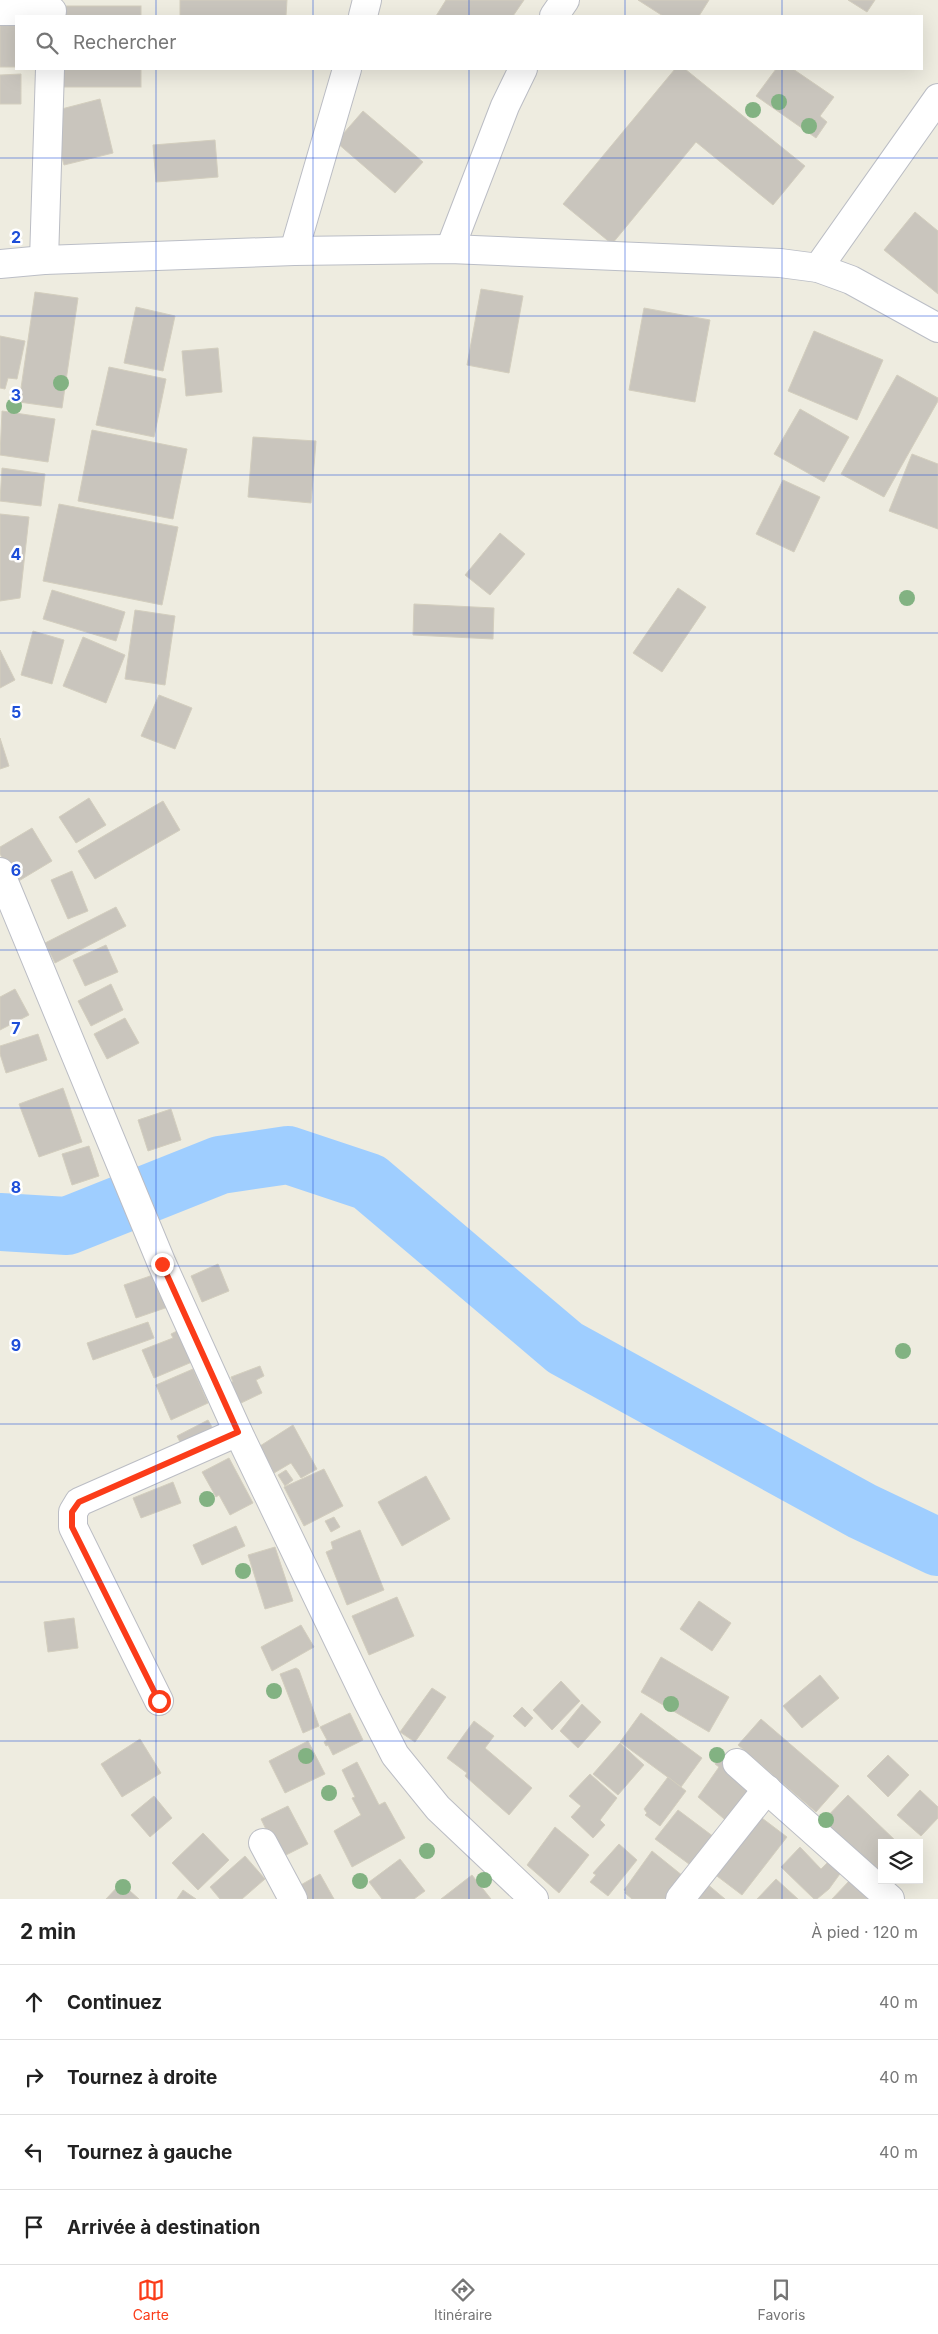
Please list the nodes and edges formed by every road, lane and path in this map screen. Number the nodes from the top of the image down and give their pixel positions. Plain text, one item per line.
1 (367, 0) edge
2 (565, 0) edge
3 (52, 9) edge
4 (0, 11) edge
5 (363, 15) edge
6 (555, 15) edge
7 (50, 70) edge
8 (347, 70) edge
9 (523, 70) edge
10 (938, 98) edge
11 (450, 249) junction
12 (294, 251) junction
13 (44, 260) junction
14 (0, 264) edge
15 (818, 268) junction
16 (938, 328) edge
17 (0, 872) edge
18 (238, 1432) junction
19 (159, 1701) dead end
20 (737, 1763) dead end
21 (767, 1789) junction
22 (263, 1843) dead end
23 (293, 1899) edge
24 (534, 1899) edge
25 (680, 1899) edge
26 (890, 1899) edge

1 - 5 street
2 - 6 street
3 - 4 street
7 - 13 street
8 - 12 street
9 - 11 street
10 - 15 street
11 - 12 street
11 - 15 street
12 - 13 street
13 - 14 street
15 - 16 street
17 - 18 street
18 - 19 street
18 - 24 street
20 - 21 street
21 - 25 street
21 - 26 street
22 - 23 street

